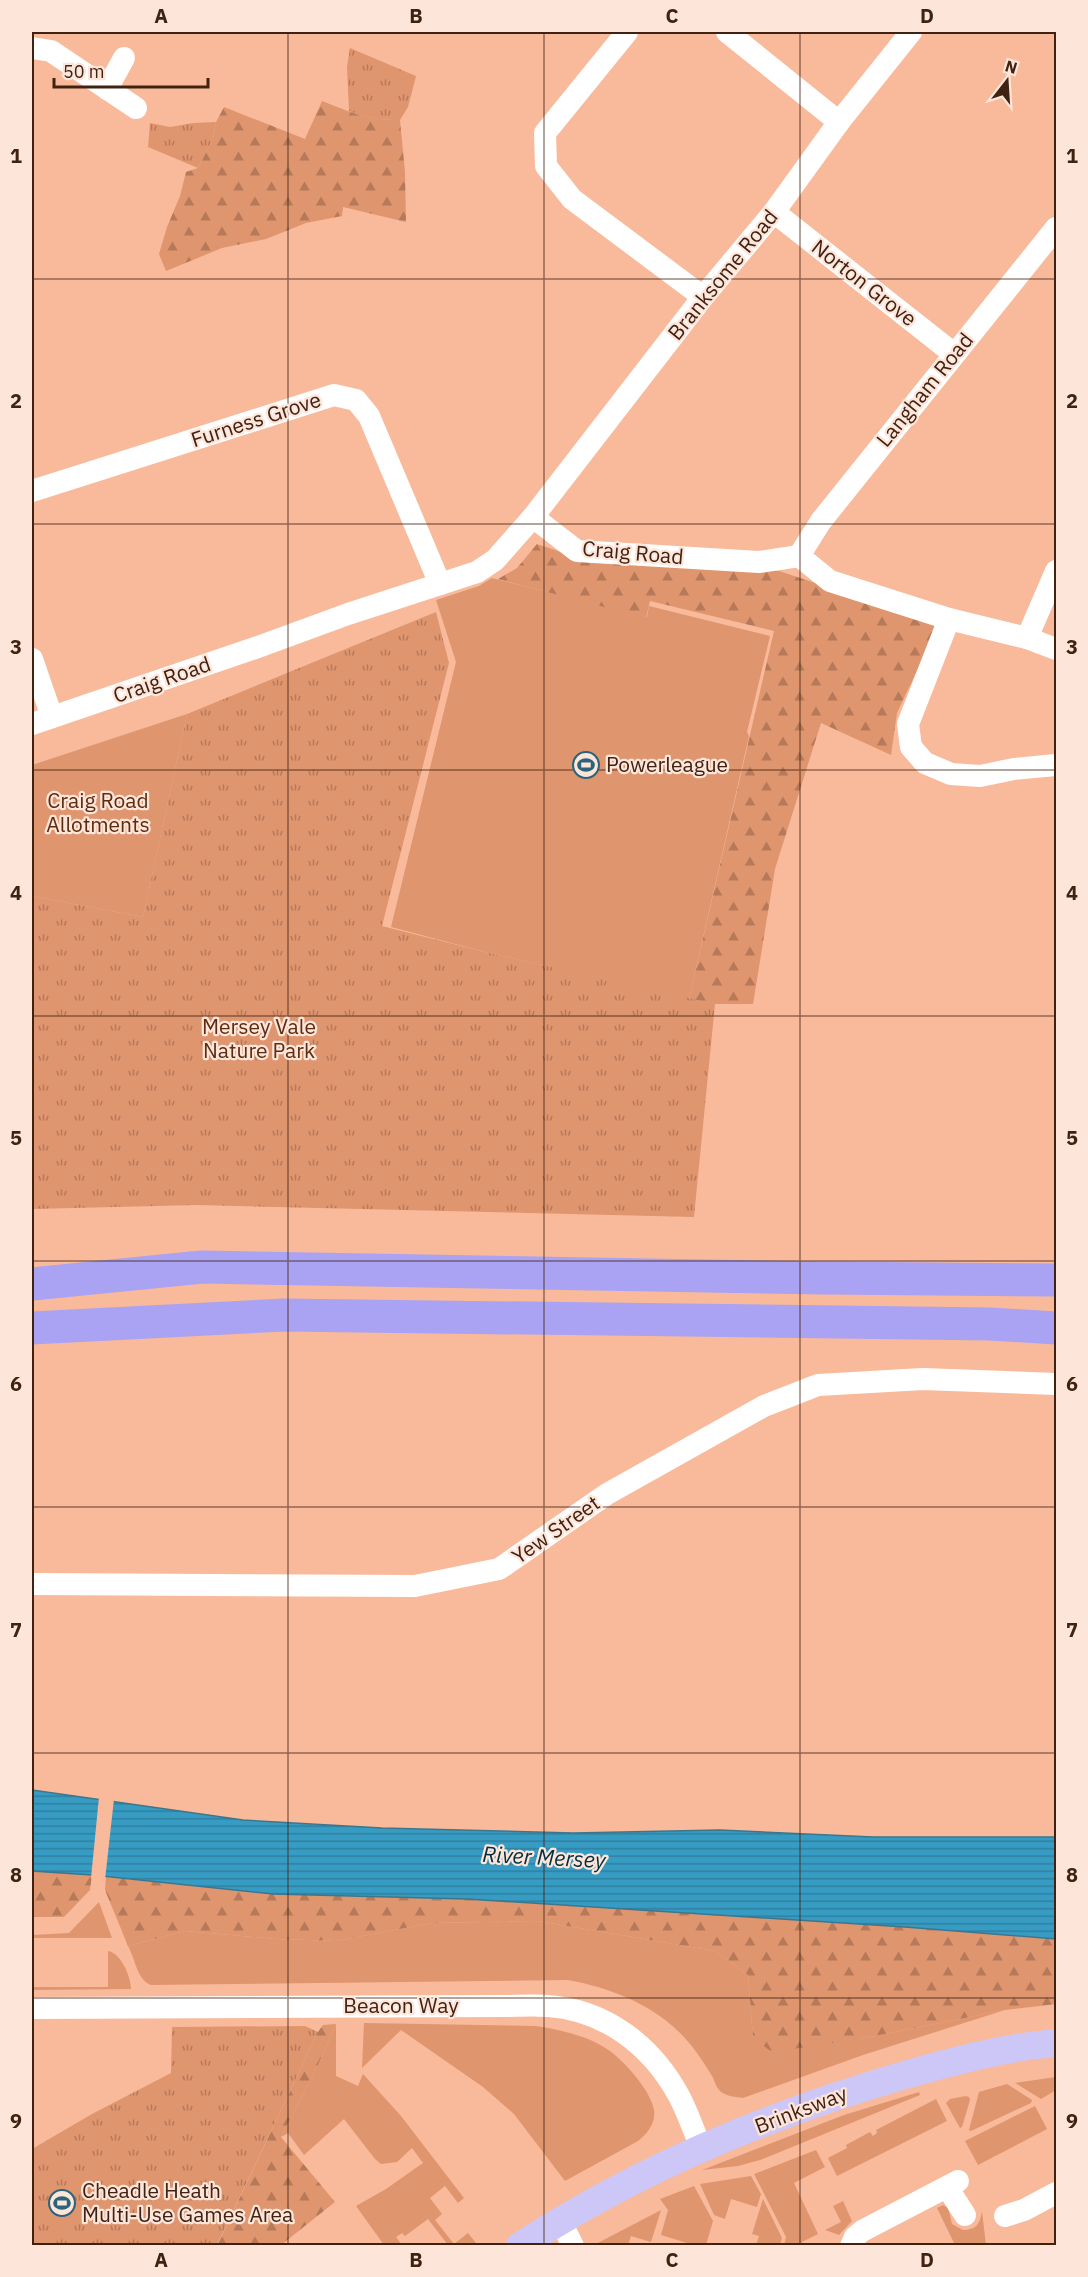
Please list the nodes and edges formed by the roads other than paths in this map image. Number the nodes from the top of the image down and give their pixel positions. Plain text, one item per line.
1 (627, 32) edge
2 (727, 32) edge
3 (911, 32) edge
4 (32, 48) edge
5 (124, 58) dead end
6 (106, 89) junction
7 (136, 108) dead end
8 (839, 122) junction
9 (774, 212) junction
10 (1056, 228) edge
11 (703, 297) junction
12 (954, 354) junction
13 (32, 491) edge
14 (533, 517) junction
15 (799, 556) junction
16 (1056, 571) edge
17 (440, 584) junction
18 (949, 619) junction
19 (1027, 638) junction
20 (1056, 649) edge
21 (32, 659) edge
22 (42, 721) edge
23 (1056, 765) edge
24 (1056, 1280) edge
25 (32, 1284) edge
26 (32, 1328) edge
27 (1056, 1328) edge
28 (1056, 1384) edge
29 (32, 1584) edge
30 (32, 2008) edge
31 (1056, 2043) edge
32 (701, 2148) junction
33 (1056, 2193) edge
34 (965, 2215) dead end
35 (1005, 2216) dead end
36 (560, 2220) junction
37 (520, 2246) edge
38 (573, 2246) edge
39 (851, 2246) edge

1 - 11 street
2 - 8 street
3 - 8 street, Branksome Road
4 - 6 street
5 - 6 street
6 - 7 street
8 - 9 street, Branksome Road
9 - 11 street, Branksome Road
9 - 12 street, Norton Grove
10 - 12 street, Langham Road
11 - 14 street, Branksome Road
12 - 15 street, Langham Road
13 - 17 street, Furness Grove
14 - 15 street, Craig Road
14 - 17 street, Craig Road
15 - 18 street
16 - 19 street
17 - 22 street, Craig Road
18 - 19 street
18 - 23 street
19 - 20 street
21 - 22 street
24 - 25 highway
26 - 27 highway
28 - 29 street, Yew Street
30 - 32 street, Beacon Way
31 - 32 main road, Brinksway
32 - 36 main road, Brinksway
33 - 35 street
34 - 39 street
36 - 37 main road, Brinksway
36 - 38 street

